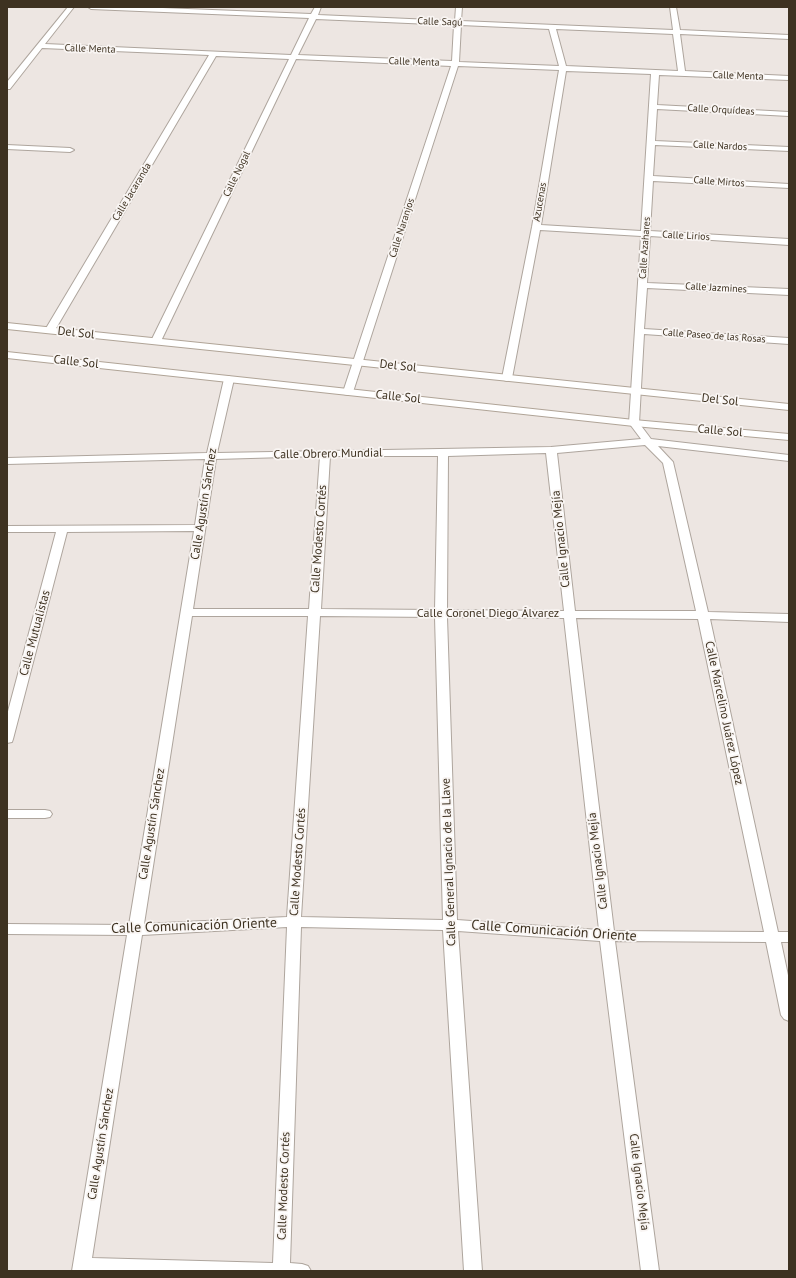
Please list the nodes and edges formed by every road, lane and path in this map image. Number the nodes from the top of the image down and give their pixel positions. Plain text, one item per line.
1 (71, 7) edge
2 (91, 7) edge
3 (318, 7) edge
4 (459, 7) edge
5 (673, 7) edge
6 (314, 16) junction
7 (457, 23) junction
8 (552, 27) junction
9 (676, 32) junction
10 (789, 37) edge
11 (39, 46) junction
12 (213, 54) junction
13 (294, 57) junction
14 (455, 64) junction
15 (563, 69) junction
16 (655, 73) junction
17 (682, 74) junction
18 (789, 78) edge
19 (7, 87) edge
20 (653, 107) junction
21 (789, 114) edge
22 (651, 143) junction
23 (7, 147) edge
24 (789, 149) edge
25 (70, 150) dead end
26 (649, 178) junction
27 (789, 186) edge
28 (536, 227) junction
29 (645, 234) junction
30 (789, 242) edge
31 (642, 285) junction
32 (789, 292) edge
33 (7, 326) edge
34 (50, 330) junction
35 (639, 331) junction
36 (789, 340) edge
37 (156, 341) junction
38 (7, 354) edge
39 (358, 362) junction
40 (507, 378) junction
41 (229, 379) junction
42 (636, 391) junction
43 (348, 392) junction
44 (789, 407) edge
45 (634, 423) junction
46 (789, 437) edge
47 (648, 442) junction
48 (552, 450) junction
49 (325, 453) junction
50 (443, 453) junction
51 (211, 457) junction
52 (789, 458) edge
53 (7, 461) edge
54 (63, 528) junction
55 (200, 528) junction
56 (7, 529) edge
57 (186, 612) junction
58 (315, 613) junction
59 (441, 614) junction
60 (569, 614) junction
61 (703, 615) junction
62 (789, 618) edge
63 (7, 738) edge
64 (7, 814) edge
65 (45, 814) dead end
66 (294, 922) junction
67 (450, 925) junction
68 (7, 928) edge
69 (135, 930) junction
70 (607, 936) junction
71 (772, 937) junction
72 (789, 937) edge
73 (789, 1014) edge
74 (82, 1268) edge
75 (281, 1271) edge
76 (302, 1271) edge
77 (473, 1271) edge
78 (650, 1271) edge

1 - 11 street
2 - 6 street, Calle Sagú
3 - 6 street, Calle Nogal
4 - 7 street, Calle Naranjos
5 - 9 street
6 - 7 street, Calle Sagú
6 - 13 street, Calle Nogal
7 - 8 street, Calle Sagú
7 - 14 street, Calle Naranjos
8 - 9 street, Calle Sagú
8 - 15 street, Azucenas
9 - 10 street, Calle Sagú
9 - 17 street
11 - 12 street, Calle Menta
11 - 19 street
12 - 13 street, Calle Menta
12 - 34 street, Calle Jacaranda
13 - 14 street, Calle Menta
13 - 37 street, Calle Nogal
14 - 15 street, Calle Menta
14 - 39 street, Calle Naranjos
15 - 16 street, Calle Menta
15 - 28 street, Azucenas
16 - 17 street, Calle Menta
16 - 20 street, Calle Azahares
17 - 18 street, Calle Menta
20 - 21 street, Calle Orquídeas
20 - 22 street, Calle Azahares
22 - 24 street, Calle Nardos
22 - 26 street, Calle Azahares
23 - 25 street
26 - 27 street, Calle Mirtos
26 - 29 street, Calle Azahares
28 - 29 street, Calle Lirios
28 - 40 street, Azucenas
29 - 30 street, Calle Lirios
29 - 31 street, Calle Azahares
31 - 32 street, Calle Jazmines
31 - 35 street, Calle Azahares
33 - 34 street, Del Sol
34 - 37 street, Del Sol
35 - 36 street, Calle Paseo de las Rosas
35 - 42 street, Calle Azahares
37 - 39 street, Del Sol
38 - 41 street, Calle Sol
39 - 40 street, Del Sol
39 - 43 street, Calle Naranjos
40 - 42 street, Del Sol
41 - 43 street, Calle Sol
41 - 51 street, Calle Agustín Sánchez
42 - 44 street, Del Sol
42 - 45 street, Calle Azahares
43 - 45 street, Calle Sol
45 - 46 street, Calle Sol
45 - 47 street, Calle Marcelino Juárez López
47 - 48 street, Calle Obrero Mundial
47 - 52 street, Calle Obrero Mundial
47 - 61 street, Calle Marcelino Juárez López
48 - 50 street, Calle Obrero Mundial
48 - 60 street, Calle Ignacio Mejía
49 - 50 street, Calle Obrero Mundial
49 - 51 street, Calle Obrero Mundial
49 - 58 street, Calle Modesto Cortés
50 - 59 street, Calle General Ignacio de la Llave
51 - 53 street, Calle Obrero Mundial
51 - 55 street, Calle Agustín Sánchez
54 - 55 street
54 - 56 street
54 - 63 street, Calle Mutualistas
55 - 57 street, Calle Agustín Sánchez
57 - 58 street, Calle Coronel Diego Álvarez
57 - 69 street, Calle Agustín Sánchez
58 - 59 street, Calle Coronel Diego Álvarez
58 - 66 street, Calle Modesto Cortés
59 - 60 street, Calle Coronel Diego Álvarez
59 - 67 street, Calle General Ignacio de la Llave
60 - 61 street, Calle Coronel Diego Álvarez
60 - 70 street, Calle Ignacio Mejía
61 - 62 street, Calle Coronel Diego Álvarez
61 - 71 street, Calle Marcelino Juárez López
64 - 65 street
66 - 67 street, Calle Comunicación Oriente
66 - 69 street, Calle Comunicación Oriente
66 - 75 street, Calle Modesto Cortés
67 - 70 street, Calle Comunicación Oriente
67 - 77 street, Calle General Ignacio de la Llave
68 - 69 street, Calle Comunicación Oriente
69 - 74 street, Calle Agustín Sánchez
70 - 71 street, Calle Comunicación Oriente
70 - 78 street, Calle Ignacio Mejía
71 - 72 street, Calle Comunicación Oriente
71 - 73 street, Calle Marcelino Juárez López
74 - 75 street
75 - 76 street

